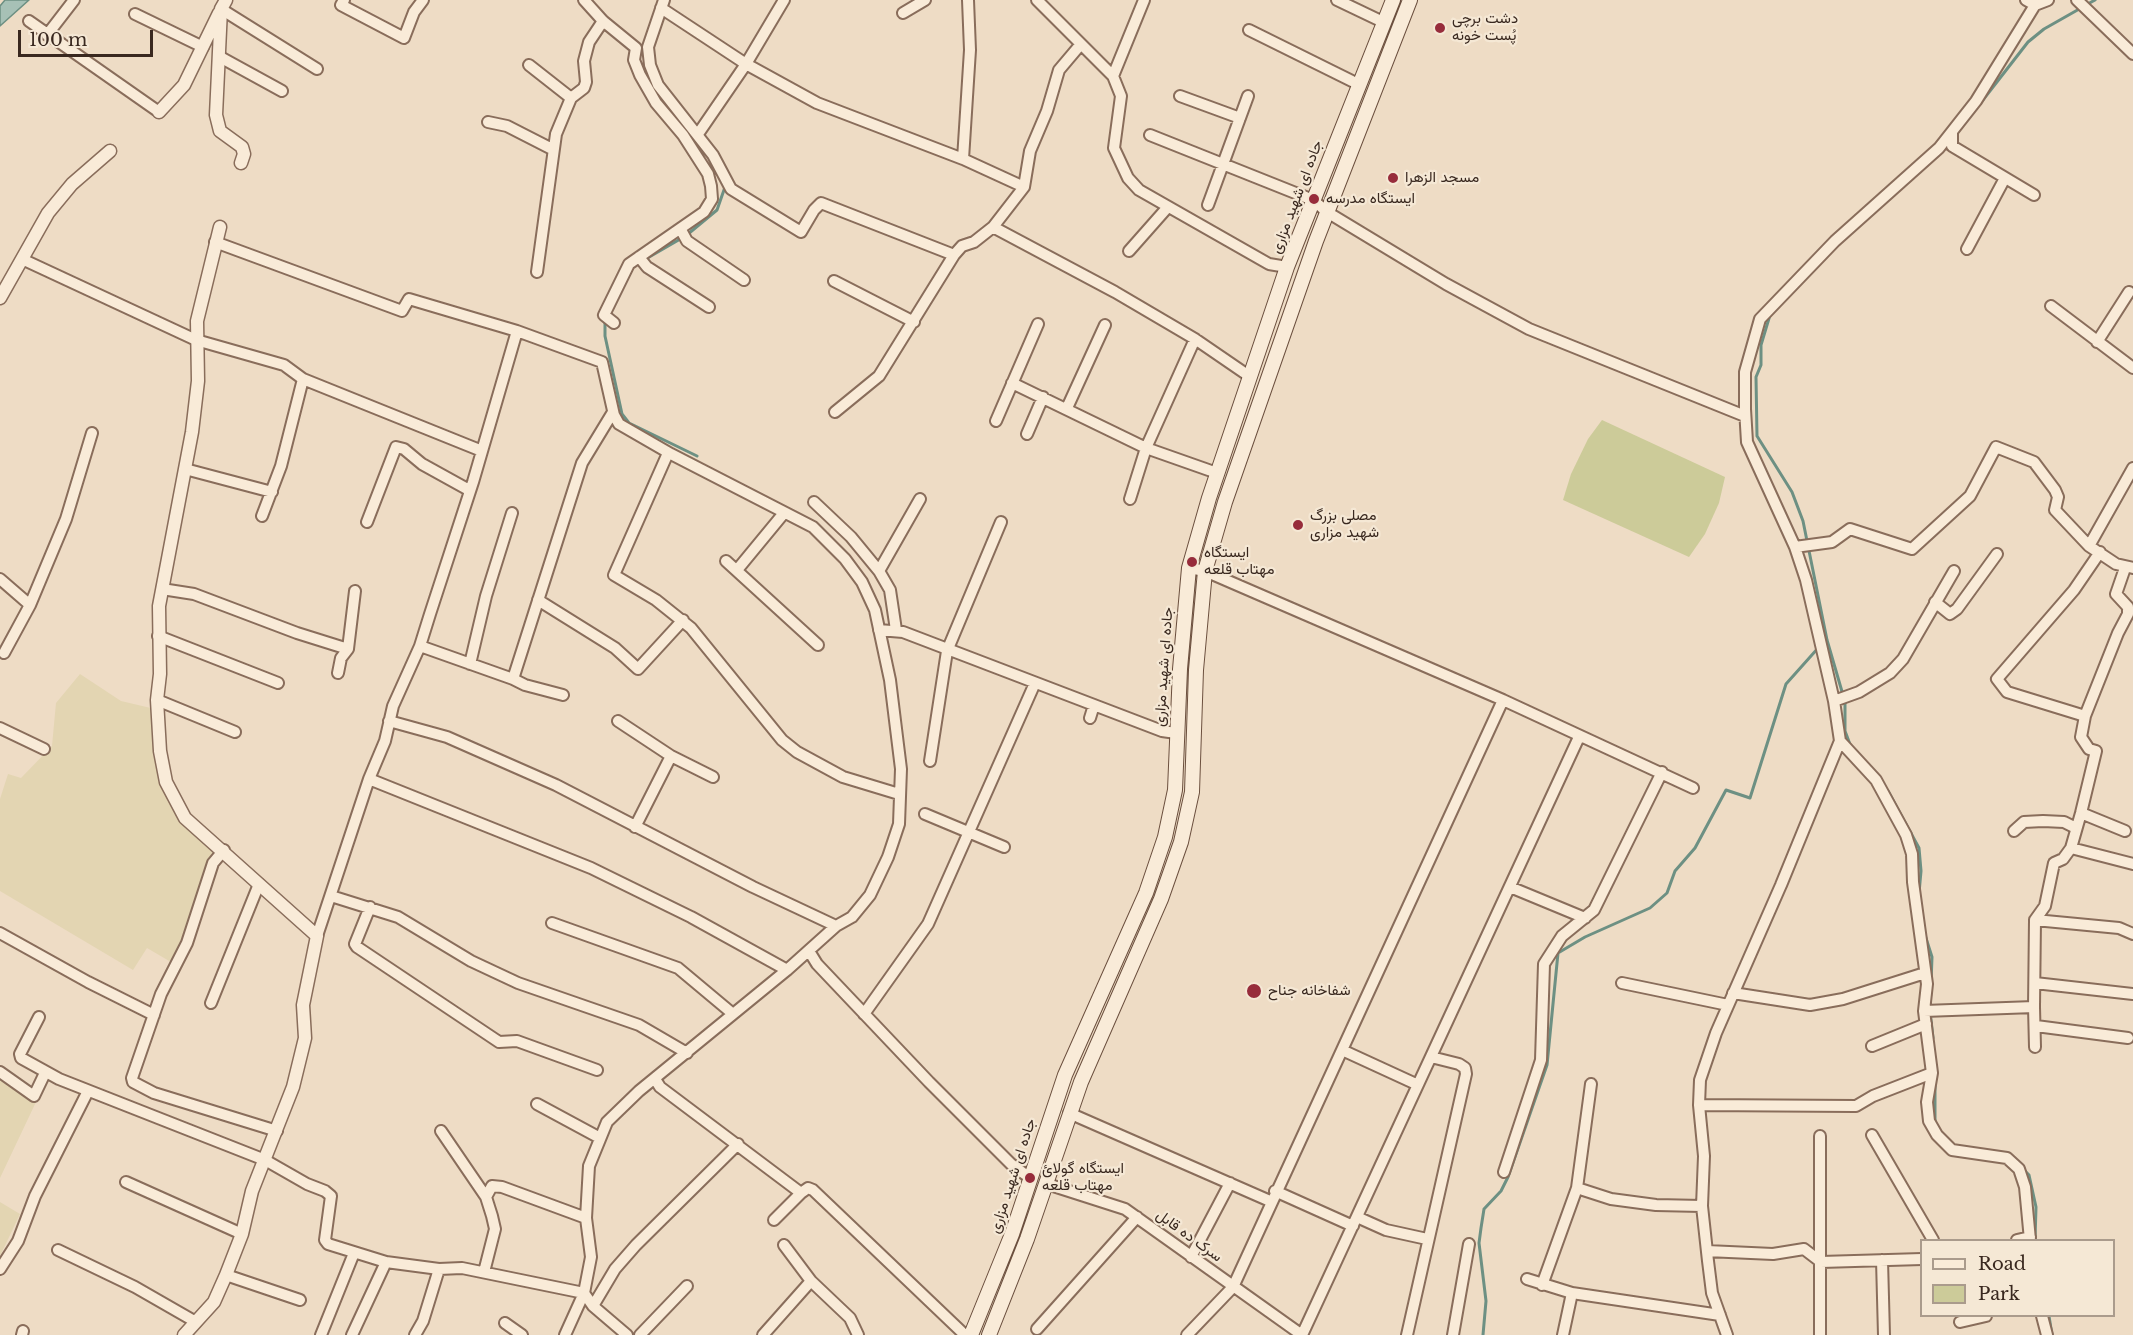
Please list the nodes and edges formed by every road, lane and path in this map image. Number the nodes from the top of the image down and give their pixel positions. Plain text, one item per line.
1 (74, 0) edge
2 (344, 0) edge
3 (423, 0) edge
4 (584, 0) edge
5 (784, 0) edge
6 (925, 0) edge
7 (968, 0) edge
8 (1037, 0) edge
9 (1144, 0) edge
10 (1337, 0) edge
11 (1393, 0) edge
12 (1410, 0) edge
13 (2048, 0) edge
14 (2077, 0) edge
15 (2030, 3) edge
16 (663, 4) edge
17 (223, 5) edge
18 (903, 13) dead end
19 (135, 14) dead end
20 (29, 21) dead end
21 (603, 21) junction
22 (1383, 22) junction
23 (1249, 30) dead end
24 (47, 35) junction
25 (1081, 44) junction
26 (202, 47) junction
27 (2133, 54) edge
28 (220, 57) junction
29 (746, 64) junction
30 (529, 65) dead end
31 (317, 69) dead end
32 (1113, 76) junction
33 (1358, 84) junction
34 (282, 91) dead end
35 (1180, 96) dead end
36 (1248, 96) dead end
37 (571, 98) junction
38 (159, 112) joint
39 (1240, 118) junction
40 (488, 122) dead end
41 (1952, 133) junction
42 (698, 134) junction
43 (1150, 135) dead end
44 (552, 149) junction
45 (111, 151) dead end
46 (963, 159) junction
47 (241, 163) dead end
48 (1223, 163) junction
49 (2005, 178) junction
50 (719, 183) junction
51 (1024, 187) junction
52 (2034, 195) dead end
53 (1313, 200) junction
54 (1208, 205) dead end
55 (1167, 208) junction
56 (1327, 212) junction
57 (220, 227) dead end
58 (993, 227) junction
59 (681, 230) junction
60 (215, 242) junction
61 (1967, 249) dead end
62 (1129, 251) dead end
63 (954, 255) junction
64 (639, 257) junction
65 (24, 260) junction
66 (1287, 267) junction
67 (537, 272) dead end
68 (744, 280) dead end
69 (834, 281) dead end
70 (2129, 292) dead end
71 (0, 298) edge
72 (2051, 306) dead end
73 (709, 307) dead end
74 (914, 322) junction
75 (614, 323) dead end
76 (1038, 324) dead end
77 (1105, 325) dead end
78 (517, 331) junction
79 (1195, 339) junction
80 (196, 340) junction
81 (2097, 342) junction
82 (2133, 368) edge
83 (1249, 376) junction
84 (303, 379) junction
85 (1012, 383) junction
86 (1043, 397) junction
87 (1067, 408) junction
88 (613, 412) junction
89 (835, 412) dead end
90 (1745, 416) junction
91 (996, 421) dead end
92 (92, 433) dead end
93 (1028, 434) dead end
94 (1146, 448) junction
95 (482, 451) junction
96 (668, 453) junction
97 (2133, 468) edge
98 (185, 469) junction
99 (1217, 473) junction
100 (469, 490) junction
101 (272, 492) junction
102 (920, 499) dead end
103 (1130, 499) dead end
104 (814, 502) dead end
105 (512, 513) dead end
106 (784, 513) junction
107 (262, 516) dead end
108 (367, 522) dead end
109 (1001, 522) dead end
110 (2089, 546) junction
111 (1795, 548) junction
112 (2100, 552) junction
113 (1997, 554) dead end
114 (726, 561) dead end
115 (1189, 568) junction
116 (2129, 568) edge
117 (737, 570) junction
118 (879, 571) junction
119 (1205, 571) junction
120 (1954, 571) dead end
121 (0, 579) edge
122 (162, 588) junction
123 (355, 591) dead end
124 (538, 600) junction
125 (1935, 602) junction
126 (30, 605) junction
127 (683, 620) junction
128 (881, 630) junction
129 (896, 630) junction
130 (158, 636) junction
131 (818, 645) dead end
132 (420, 646) junction
133 (348, 649) junction
134 (947, 651) junction
135 (4, 653) dead end
136 (470, 664) junction
137 (338, 673) dead end
138 (513, 679) junction
139 (278, 683) dead end
140 (1035, 683) junction
141 (563, 696) dead end
142 (157, 700) junction
143 (1503, 700) junction
144 (1834, 700) junction
145 (1094, 705) junction
146 (2085, 716) junction
147 (1090, 718) dead end
148 (389, 721) junction
149 (618, 722) dead end
150 (0, 728) edge
151 (235, 732) dead end
152 (1176, 733) junction
153 (1579, 737) junction
154 (1840, 741) junction
155 (44, 749) dead end
156 (671, 756) junction
157 (930, 761) dead end
158 (1662, 772) junction
159 (713, 777) dead end
160 (369, 779) junction
161 (1693, 788) dead end
162 (899, 794) junction
163 (2081, 813) junction
164 (925, 814) dead end
165 (635, 827) junction
166 (2076, 828) junction
167 (970, 831) junction
168 (2014, 831) dead end
169 (2125, 831) dead end
170 (1004, 847) dead end
171 (2071, 848) junction
172 (224, 850) junction
173 (2133, 864) edge
174 (259, 884) junction
175 (1510, 887) junction
176 (331, 896) junction
177 (370, 907) junction
178 (1585, 918) junction
179 (2035, 920) junction
180 (552, 923) dead end
181 (836, 926) junction
182 (0, 933) edge
183 (2133, 934) edge
184 (317, 936) junction
185 (813, 957) junction
186 (787, 970) junction
187 (1925, 973) junction
188 (2035, 983) junction
189 (1622, 984) dead end
190 (1733, 993) junction
191 (2133, 994) edge
192 (1101, 996) junction
193 (1115, 1002) junction
194 (211, 1003) dead end
195 (1728, 1005) junction
196 (2034, 1007) junction
197 (1924, 1011) junction
198 (733, 1014) junction
199 (864, 1014) junction
200 (154, 1015) junction
201 (39, 1017) dead end
202 (1926, 1024) junction
203 (2036, 1026) junction
204 (2128, 1038) dead end
205 (1872, 1046) dead end
206 (2035, 1047) dead end
207 (1342, 1050) junction
208 (687, 1053) junction
209 (1431, 1057) junction
210 (597, 1070) dead end
211 (0, 1072) edge
212 (45, 1073) junction
213 (1932, 1073) junction
214 (658, 1083) junction
215 (1416, 1084) junction
216 (1591, 1084) dead end
217 (88, 1091) junction
218 (537, 1104) dead end
219 (1699, 1105) junction
220 (1069, 1113) junction
221 (277, 1131) junction
222 (441, 1131) dead end
223 (1872, 1135) dead end
224 (1820, 1136) dead end
225 (600, 1138) junction
226 (738, 1144) junction
227 (265, 1160) junction
228 (1504, 1172) dead end
229 (1030, 1178) junction
230 (126, 1182) dead end
231 (1230, 1183) junction
232 (1047, 1185) junction
233 (1576, 1188) junction
234 (1275, 1191) junction
235 (801, 1193) junction
236 (486, 1197) junction
237 (1270, 1201) junction
238 (1702, 1206) junction
239 (1137, 1216) junction
240 (586, 1218) junction
241 (774, 1220) dead end
242 (1355, 1222) junction
243 (242, 1234) junction
244 (1427, 1239) junction
245 (1932, 1239) edge
246 (2030, 1239) edge
247 (1469, 1244) dead end
248 (784, 1245) dead end
249 (58, 1250) dead end
250 (1707, 1251) junction
251 (354, 1253) junction
252 (1191, 1257) junction
253 (1920, 1259) edge
254 (1882, 1260) junction
255 (386, 1262) junction
256 (1821, 1262) junction
257 (0, 1269) edge
258 (439, 1269) junction
259 (484, 1272) junction
260 (226, 1275) junction
261 (1527, 1279) dead end
262 (811, 1281) junction
263 (1542, 1285) junction
264 (687, 1286) dead end
265 (1233, 1287) junction
266 (1572, 1293) junction
267 (300, 1300) dead end
268 (589, 1300) junction
269 (1720, 1315) junction
270 (1977, 1317) edge
271 (2042, 1317) edge
272 (1959, 1319) edge
273 (196, 1322) junction
274 (505, 1323) dead end
275 (1037, 1329) dead end
276 (184, 1335) edge
277 (321, 1335) edge
278 (352, 1335) edge
279 (415, 1335) edge
280 (522, 1335) edge
281 (565, 1335) edge
282 (627, 1335) edge
283 (640, 1335) edge
284 (764, 1335) edge
285 (858, 1335) edge
286 (965, 1335) edge
287 (971, 1335) edge
288 (989, 1335) edge
289 (1187, 1335) edge
290 (1302, 1335) edge
291 (1407, 1335) edge
292 (1453, 1335) edge
293 (1563, 1335) edge
294 (1727, 1335) edge
295 (1820, 1335) edge
296 (1884, 1335) edge
297 (1963, 1335) edge
298 (2047, 1335) edge

1 - 24 street
2 - 3 street
4 - 21 street
5 - 29 street
6 - 18 street
7 - 46 street
8 - 25 street
9 - 32 street
10 - 22 street
11 - 22 main road, جاده ای شهید مزاری
12 - 56 main road
13 - 15 street
14 - 27 street
15 - 41 street
16 - 29 street
16 - 42 street
17 - 26 street
17 - 28 street
17 - 31 street
19 - 26 street
20 - 24 street
21 - 37 street
21 - 50 street
22 - 33 main road, جاده ای شهید مزاری
23 - 33 street
24 - 38 street
25 - 32 street
25 - 51 street
26 - 38 street
28 - 34 street
28 - 47 street
29 - 42 street
29 - 46 street
30 - 37 street
32 - 55 street
33 - 53 main road, جاده ای شهید مزاری
35 - 39 street
36 - 39 street
37 - 44 street
39 - 48 street
40 - 44 street
41 - 49 street
41 - 90 street
42 - 50 street
43 - 48 street
44 - 67 street
45 - 65 street
46 - 51 street
48 - 53 street
48 - 54 street
49 - 52 street
49 - 61 street
50 - 59 street
50 - 63 street
51 - 58 street
53 - 56 street
53 - 66 main road, جاده ای شهید مزاری
55 - 62 street
55 - 66 street
56 - 90 street
56 - 119 main road
57 - 60 street
58 - 63 street
58 - 79 street
59 - 64 street
59 - 68 street
60 - 78 street
60 - 80 street
63 - 74 street
64 - 73 street
64 - 75 street
65 - 71 street
65 - 80 street
66 - 83 main road, جاده ای شهید مزاری
69 - 74 street
70 - 81 street
72 - 81 street
74 - 89 street
76 - 85 street
77 - 87 street
78 - 88 street
78 - 95 street
79 - 83 street
79 - 94 street
80 - 84 street
80 - 98 street
81 - 82 street
83 - 99 main road, جاده ای شهید مزاری
84 - 95 street
84 - 101 street
85 - 86 street
85 - 91 street
86 - 87 street
86 - 93 street
87 - 94 street
88 - 96 street
88 - 124 street
90 - 111 street
92 - 126 street
94 - 99 street
94 - 103 street
95 - 100 street
96 - 106 street
96 - 127 street
97 - 110 street
98 - 101 street
98 - 122 street
99 - 115 main road, جاده ای شهید مزاری
100 - 108 street
100 - 132 street
101 - 107 street
102 - 118 street
104 - 118 street
105 - 136 street
106 - 117 street
106 - 128 street
109 - 134 street
110 - 111 street
110 - 112 street
111 - 144 street
112 - 116 street
112 - 146 street
113 - 125 street
114 - 117 street
115 - 119 street
115 - 152 main road, جاده ای شهید مزاری
116 - 146 street
117 - 131 street
118 - 129 street
119 - 143 street
119 - 193 main road
120 - 125 street
121 - 126 street
122 - 130 street
122 - 133 street
123 - 133 street
124 - 127 street
124 - 138 street
125 - 144 street
126 - 135 street
127 - 162 street
128 - 129 street
128 - 162 street
129 - 134 street
130 - 139 street
130 - 142 street
132 - 136 street
132 - 148 street
133 - 137 street
134 - 140 street
134 - 157 street
136 - 138 street
138 - 141 street
140 - 145 street
140 - 167 street
142 - 151 street
142 - 172 street
143 - 153 street
143 - 207 street
144 - 154 street
145 - 147 street
145 - 152 street
146 - 163 street
148 - 160 street
148 - 165 street
149 - 156 street
150 - 155 street
152 - 192 main road, جاده ای شهید مزاری
153 - 158 street
153 - 175 street
154 - 187 street
154 - 190 street
156 - 159 street
156 - 165 street
158 - 161 street
158 - 178 street
160 - 176 street
160 - 186 street
162 - 181 street
163 - 166 street
163 - 169 street
164 - 167 street
165 - 181 street
166 - 168 street
166 - 171 street
167 - 170 street
167 - 199 street
171 - 173 street
171 - 179 street
172 - 174 street
172 - 200 street
174 - 184 street
174 - 194 street
175 - 178 street
175 - 209 street
176 - 177 street
176 - 184 street
177 - 208 street
177 - 210 street
178 - 228 street
179 - 183 street
179 - 188 street
180 - 198 street
181 - 185 street
182 - 200 street
184 - 221 street
185 - 186 street
185 - 199 street
186 - 198 street
187 - 190 street
187 - 197 street
188 - 191 street
188 - 196 street
189 - 195 street
190 - 195 street
192 - 193 main road
192 - 229 main road, جاده ای شهید مزاری
193 - 220 main road
195 - 219 street
196 - 197 street
196 - 203 street
197 - 202 street
198 - 208 street
199 - 229 street
200 - 221 street
201 - 212 street
202 - 205 street
202 - 213 street
203 - 204 street
203 - 206 street
207 - 215 street
207 - 234 street
208 - 214 street
209 - 215 street
209 - 244 street
211 - 212 street
212 - 217 street
213 - 219 street
213 - 246 street
214 - 225 street
214 - 226 street
215 - 242 street
216 - 233 street
217 - 227 street
217 - 257 street
218 - 225 street
219 - 238 street
220 - 231 street
220 - 232 main road
221 - 227 street
222 - 236 street
223 - 245 street
224 - 256 street
225 - 240 street
226 - 235 street
226 - 268 street
227 - 243 street
227 - 251 street
229 - 287 main road, جاده ای شهید مزاری
230 - 243 street
231 - 237 street
231 - 252 street
232 - 239 street, سرک ده قابل
232 - 288 main road
233 - 238 street
233 - 263 street
234 - 237 street
234 - 242 street
235 - 241 street
235 - 286 street
236 - 240 street
236 - 259 street
237 - 265 street
238 - 250 street
239 - 252 street, سرک ده قابل
239 - 275 street
240 - 268 street
242 - 244 street
242 - 290 street
243 - 260 street
244 - 291 street
247 - 292 street
248 - 262 street
249 - 273 street
250 - 256 street
250 - 269 street
251 - 255 street
251 - 277 street
252 - 265 street, سرک ده قابل
253 - 254 street
254 - 256 street
254 - 296 street
255 - 258 street
255 - 278 street
256 - 295 street
258 - 259 street
258 - 279 street
259 - 268 street
260 - 267 street
260 - 273 street
261 - 263 street
262 - 284 street
262 - 285 street
263 - 266 street
264 - 283 street
265 - 289 street
265 - 290 street, سرک ده قابل
266 - 269 street
266 - 293 street
268 - 281 street
268 - 282 street
269 - 294 street
270 - 272 street
271 - 298 street
272 - 297 street
273 - 276 street
274 - 280 street

